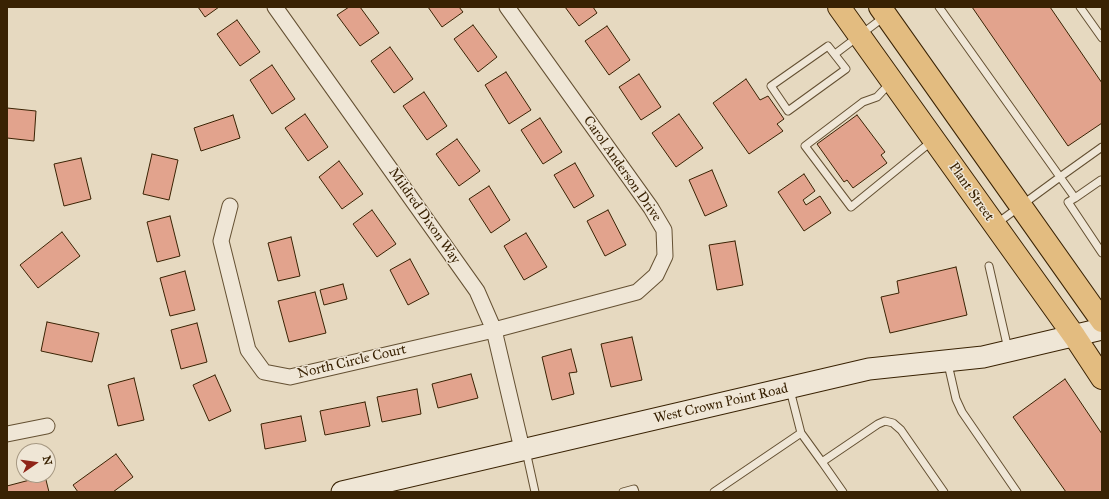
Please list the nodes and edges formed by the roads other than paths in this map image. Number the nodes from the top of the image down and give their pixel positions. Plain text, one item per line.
1 (275, 7) edge
2 (507, 7) edge
3 (839, 7) edge
4 (939, 7) edge
5 (1080, 7) edge
6 (883, 11) edge
7 (1101, 34) edge
8 (860, 36) junction
9 (834, 54) junction
10 (892, 81) junction
11 (934, 140) junction
12 (1102, 147) edge
13 (1060, 177) junction
14 (1102, 182) edge
15 (1075, 198) junction
16 (230, 206) dead end
17 (1021, 206) junction
18 (994, 225) junction
19 (1102, 253) edge
20 (989, 266) dead end
21 (1102, 322) edge
22 (494, 330) junction
23 (1102, 330) edge
24 (1075, 337) junction
25 (1008, 351) junction
26 (947, 361) junction
27 (1102, 378) edge
28 (790, 388) junction
29 (46, 426) dead end
30 (801, 432) junction
31 (7, 434) edge
32 (524, 449) junction
33 (822, 462) junction
34 (342, 492) edge
35 (535, 492) edge
36 (623, 492) edge
37 (635, 492) edge
38 (714, 492) edge
39 (843, 492) edge
40 (944, 492) edge
41 (1017, 492) edge

1 - 22 street, Mildred Dixon Way
2 - 22 street, Carol Anderson Drive
3 - 8 main road, Plant Street
4 - 13 lane
5 - 7 lane
6 - 8 lane
6 - 17 main road
8 - 9 lane
8 - 10 main road, Plant Street
9 - 9 lane
10 - 11 main road, Plant Street
10 - 11 lane
11 - 18 main road, Plant Street
12 - 13 lane
13 - 15 lane
13 - 17 lane
14 - 15 lane
15 - 19 lane
16 - 22 street, North Circle Court
17 - 18 lane
17 - 21 main road
18 - 24 main road, Plant Street
20 - 25 lane
22 - 32 street, Mildred Dixon Way
23 - 24 street, West Crown Point Road
24 - 25 street, West Crown Point Road
24 - 27 main road, Plant Street
25 - 26 street, West Crown Point Road
26 - 28 street, West Crown Point Road
26 - 41 lane
28 - 30 lane
28 - 32 street, West Crown Point Road
29 - 31 street
30 - 33 lane
30 - 38 lane
32 - 34 street, West Crown Point Road
32 - 35 lane
33 - 39 lane
33 - 40 lane
36 - 37 lane

